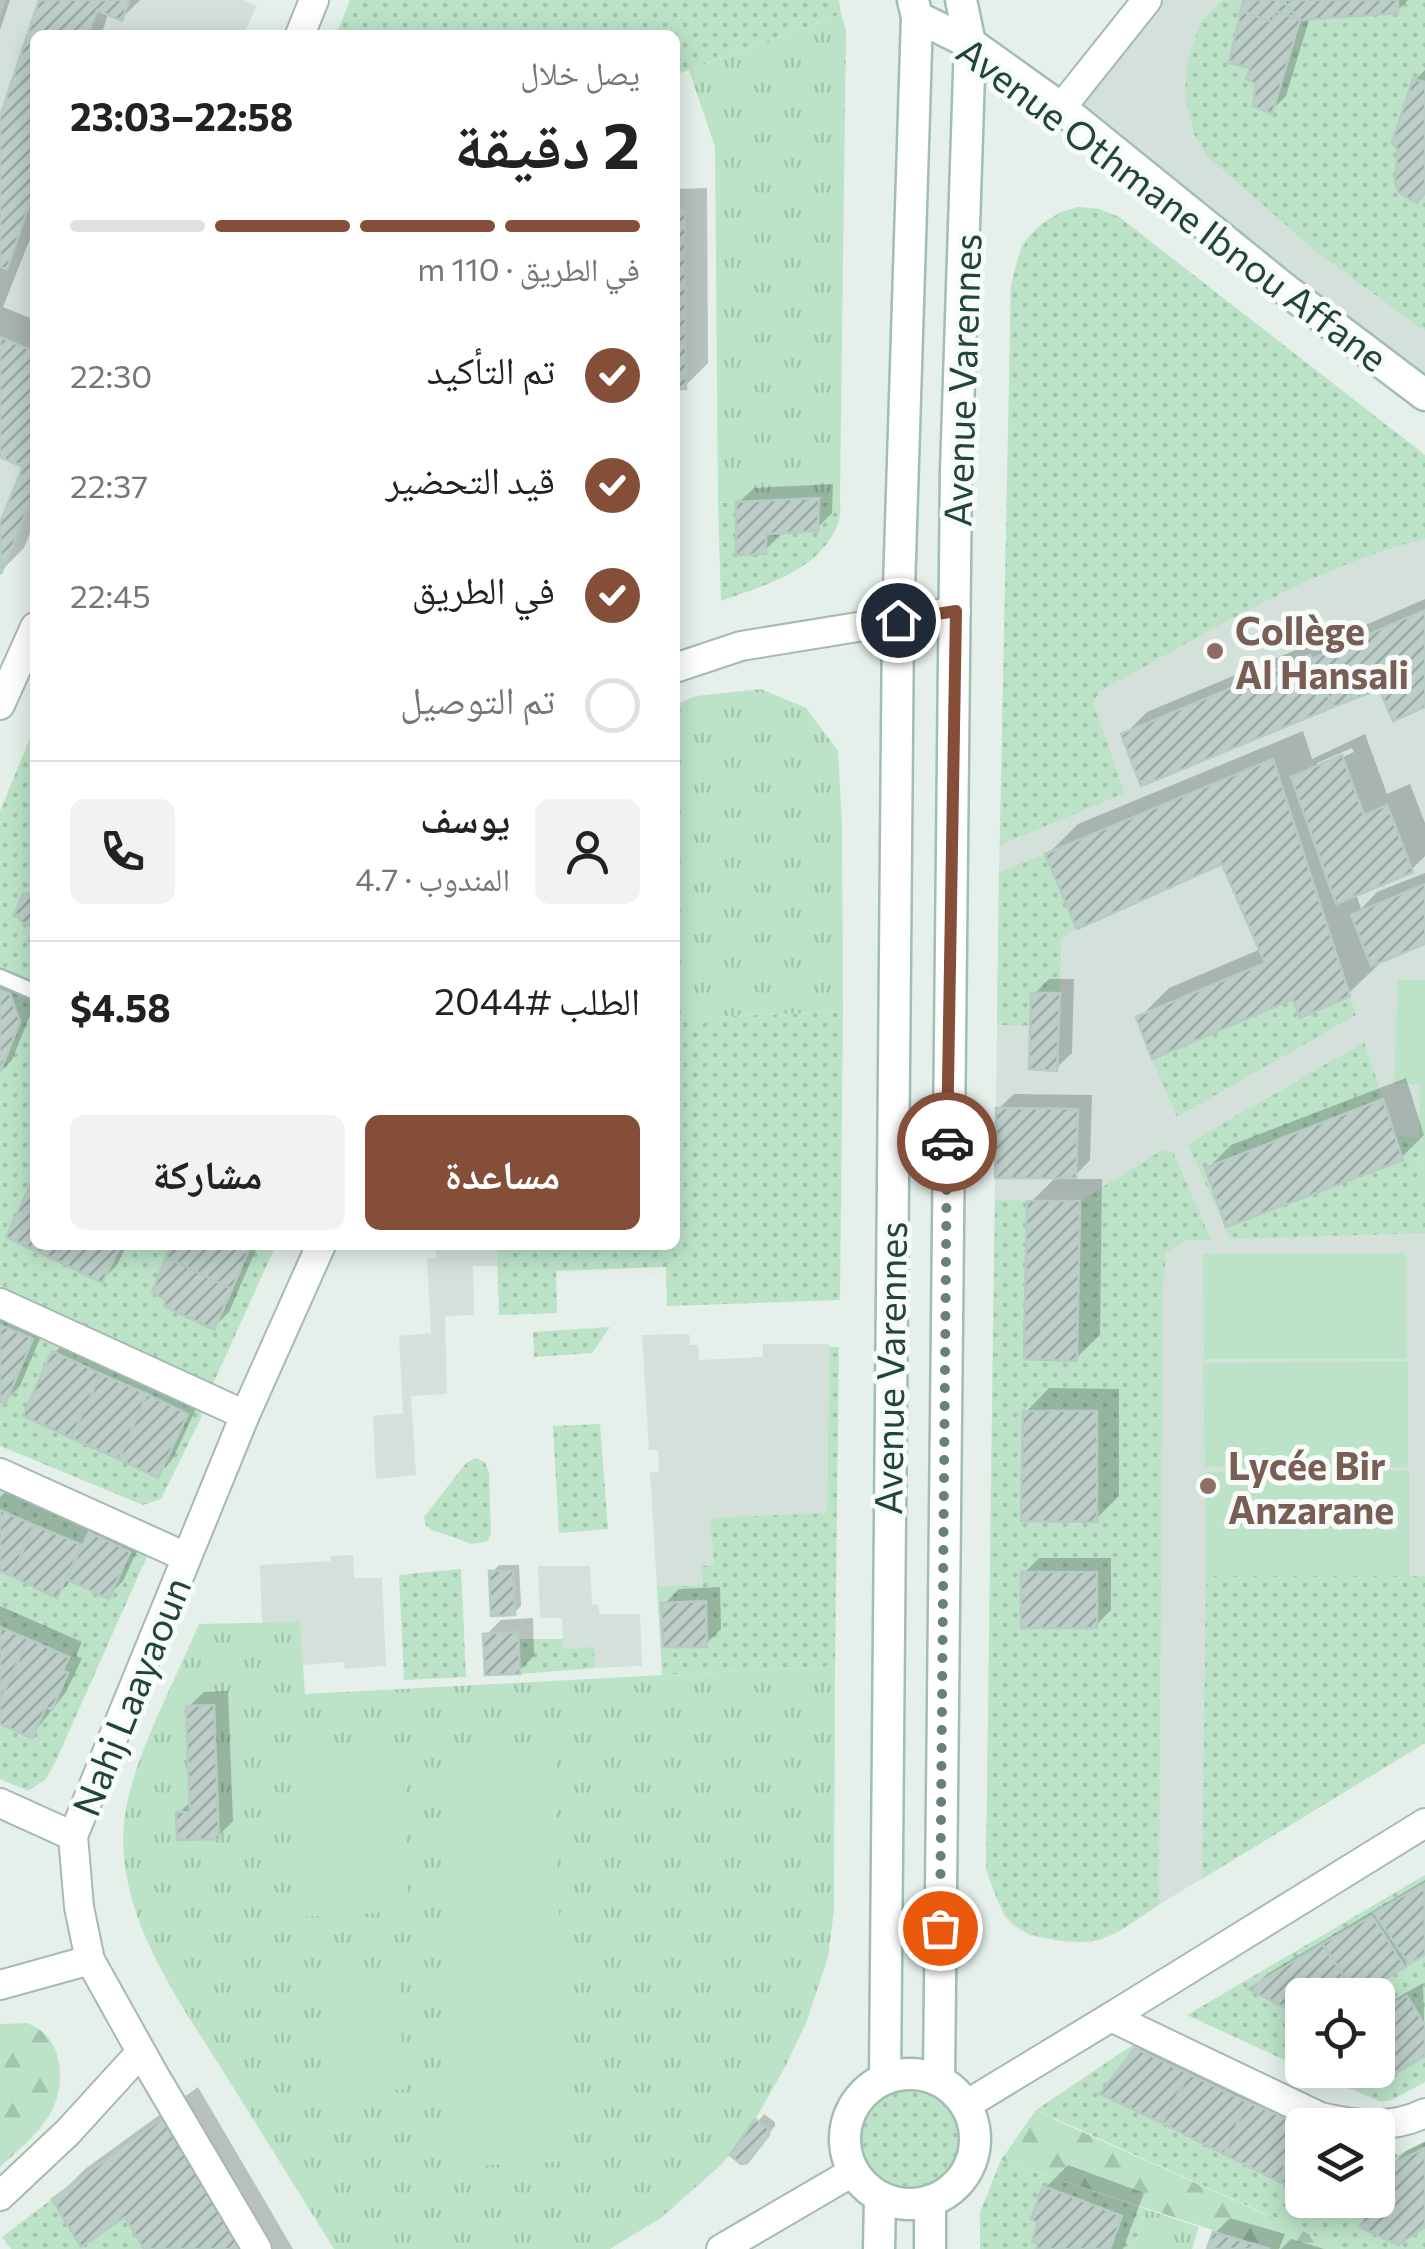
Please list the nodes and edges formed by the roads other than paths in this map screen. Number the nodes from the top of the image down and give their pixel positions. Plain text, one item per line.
1 (314, 0) edge
2 (961, 0) edge
3 (1147, 0) edge
4 (915, 9) edge
5 (302, 30) edge
6 (970, 43) junction
7 (1061, 108) junction
8 (1425, 395) edge
9 (956, 611) junction
10 (898, 620) junction
11 (30, 638) edge
12 (680, 666) edge
13 (0, 704) edge
14 (0, 977) edge
15 (30, 990) edge
16 (891, 1192) junction
17 (946, 1192) junction
18 (319, 1250) edge
19 (0, 1302) edge
20 (245, 1415) junction
21 (944, 1472) junction
22 (0, 1473) edge
23 (888, 1474) junction
24 (186, 1558) junction
25 (0, 1803) edge
26 (1425, 1823) edge
27 (73, 1836) junction
28 (90, 1960) junction
29 (0, 1984) edge
30 (1111, 2017) junction
31 (141, 2052) junction
32 (885, 2078) junction
33 (939, 2080) junction
34 (966, 2105) junction
35 (1425, 2113) edge
36 (851, 2172) junction
37 (0, 2196) edge
38 (880, 2198) junction
39 (930, 2201) junction
40 (257, 2249) edge
41 (721, 2249) edge
42 (879, 2249) edge
43 (930, 2249) edge

1 - 5 street
2 - 6 main road, Avenue Varennes
3 - 7 street
4 - 6 main road, Avenue Othmane Ibnou Affane
4 - 10 main road, Avenue Varennes
6 - 7 main road, Avenue Othmane Ibnou Affane
6 - 9 main road, Avenue Varennes
7 - 8 main road, Avenue Othmane Ibnou Affane
9 - 10 street
9 - 17 main road, Avenue Varennes
10 - 12 street
10 - 16 main road, Avenue Varennes
11 - 13 street
14 - 15 lane
16 - 17 main road
16 - 23 main road, Avenue Varennes
17 - 21 main road, Avenue Varennes
18 - 20 street, Nahj Laayaoun
19 - 20 street
20 - 24 street, Nahj Laayaoun
21 - 23 main road
21 - 33 main road, Avenue Varennes
22 - 24 street
23 - 32 main road, Avenue Varennes
24 - 27 street, Nahj Laayaoun
25 - 27 street
26 - 30 street
27 - 28 street, Nahj Laayaoun
28 - 29 street
28 - 31 street, Nahj Laayaoun
30 - 34 street
30 - 35 street
31 - 37 street
31 - 40 street, Nahj Laayaoun
32 - 33 main road
32 - 36 main road
33 - 34 main road
34 - 39 main road
36 - 38 main road
36 - 41 street
38 - 39 main road
38 - 42 main road
39 - 43 main road

